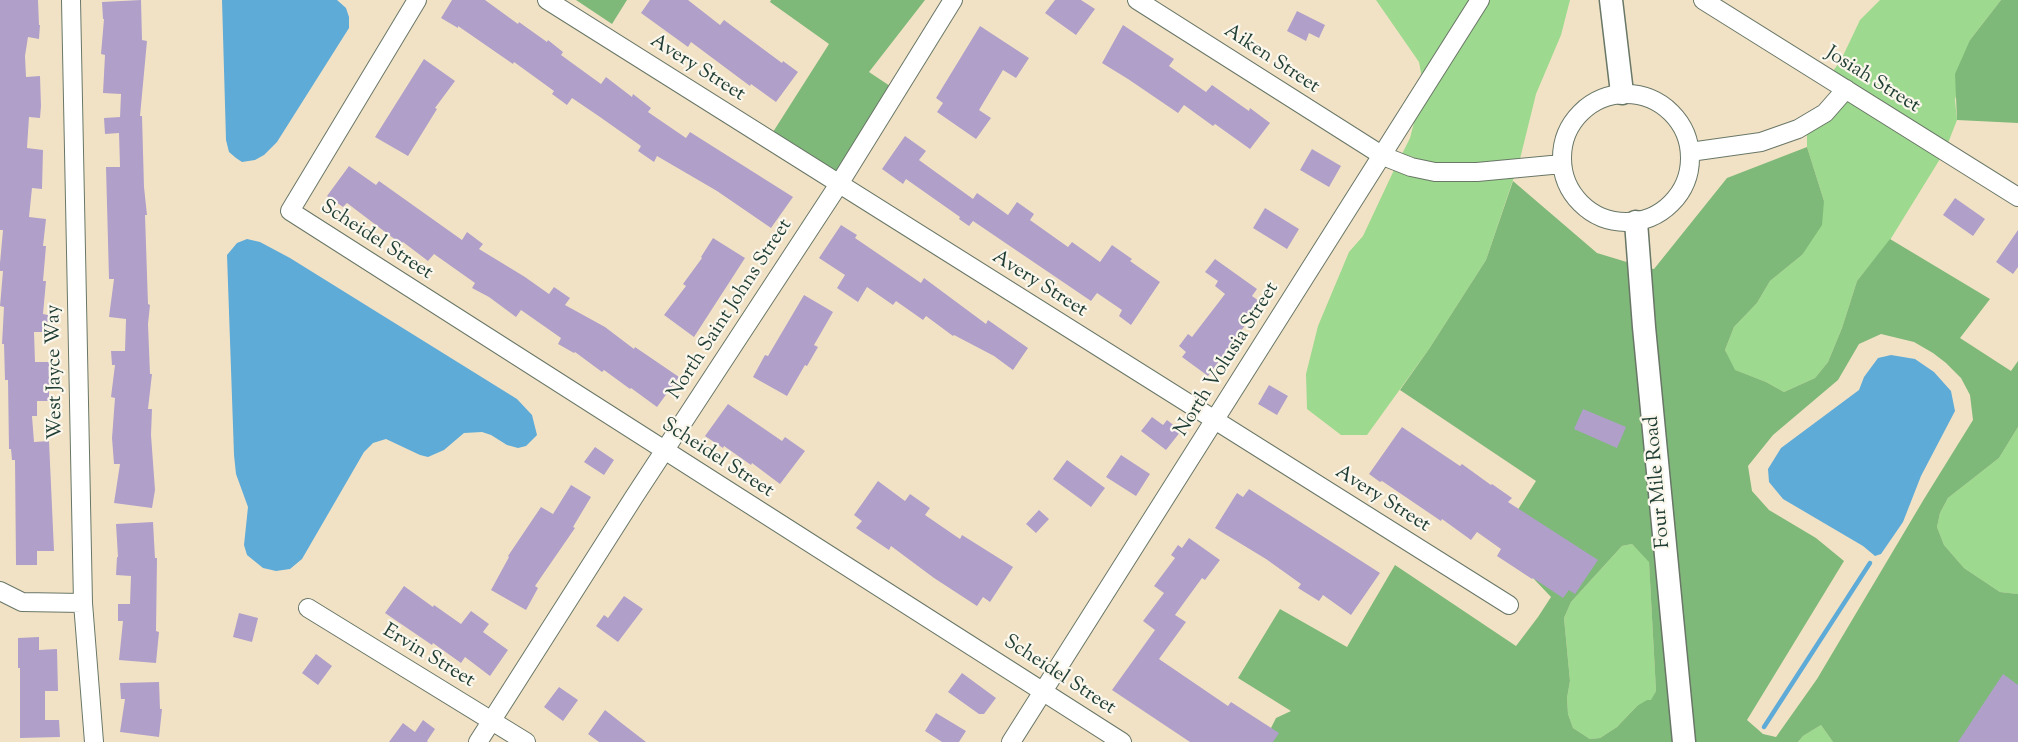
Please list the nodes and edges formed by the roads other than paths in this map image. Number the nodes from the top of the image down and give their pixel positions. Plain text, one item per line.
1 (71, 0) edge
2 (417, 0) edge
3 (547, 0) edge
4 (953, 0) edge
5 (1137, 0) edge
6 (1480, 0) edge
7 (1611, 0) edge
8 (1703, 0) edge
9 (1846, 90) junction
10 (1622, 93) junction
11 (1690, 152) junction
12 (1383, 156) junction
13 (1562, 164) junction
14 (839, 184) junction
15 (2018, 197) edge
16 (1636, 222) junction
17 (1215, 420) junction
18 (664, 450) junction
19 (0, 591) edge
20 (83, 603) junction
21 (1509, 605) dead end
22 (308, 608) dead end
23 (1043, 692) junction
24 (492, 720) junction
25 (94, 742) edge
26 (478, 742) edge
27 (526, 742) edge
28 (1011, 742) edge
29 (1122, 742) edge
30 (1684, 742) edge

1 - 20 street, West Jayce Way
2 - 18 street, Scheidel Street
3 - 14 street, Avery Street
4 - 14 street, North Saint Johns Street
5 - 12 street, Aiken Street
6 - 12 street, North Volusia Street
7 - 10 main road
8 - 9 street, Josiah Street
9 - 11 street
9 - 15 street, Josiah Street
10 - 11 street
10 - 13 street
11 - 16 street
12 - 13 street, Aiken Street
12 - 17 street, North Volusia Street
13 - 16 street
14 - 17 street, Avery Street
14 - 18 street, North Saint Johns Street
16 - 30 main road, Four Mile Road
17 - 21 street, Avery Street
17 - 23 street, North Volusia Street
18 - 23 street, Scheidel Street
18 - 24 street, North Saint Johns Street
19 - 20 street
20 - 25 street, West Jayce Way
22 - 24 street, Ervin Street
23 - 28 street, North Volusia Street
23 - 29 street, Scheidel Street
24 - 26 street, North Saint Johns Street
24 - 27 street, Ervin Street

